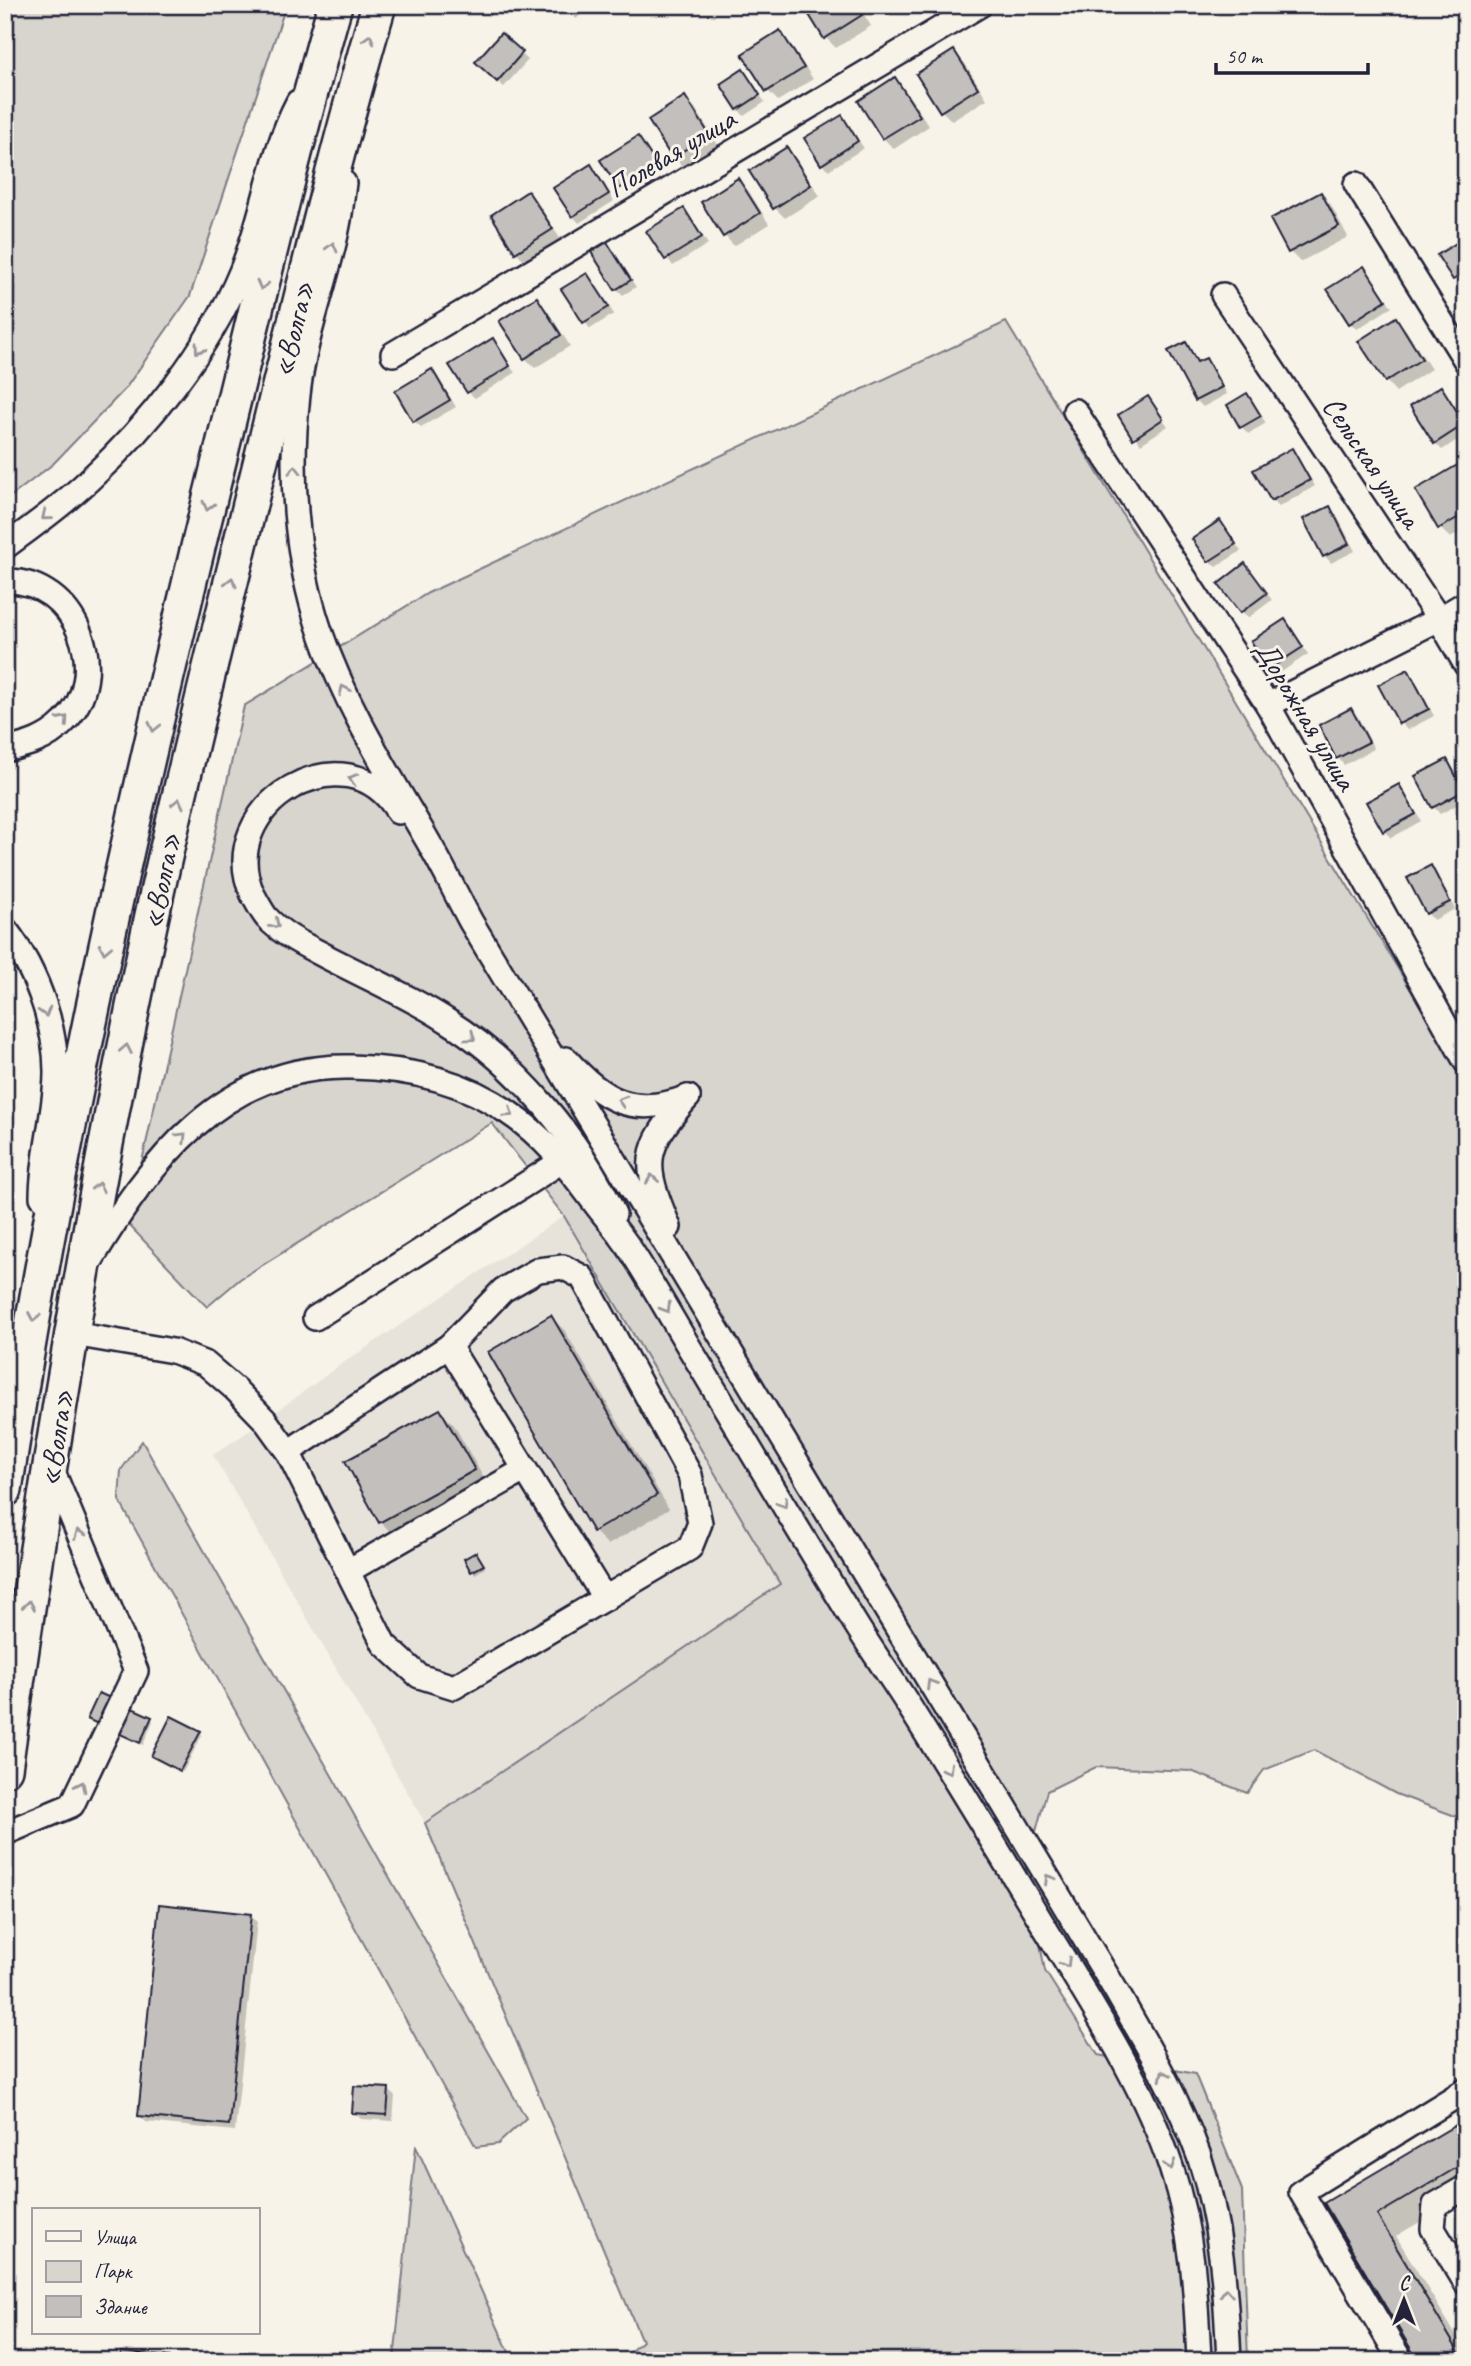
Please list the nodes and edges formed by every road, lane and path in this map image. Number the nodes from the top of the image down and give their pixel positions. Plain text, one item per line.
1 (335, 5) edge
2 (379, 5) edge
3 (980, 5) edge
4 (319, 62) junction
5 (359, 73) junction
6 (1356, 184) dead end
7 (1223, 295) dead end
8 (393, 354) dead end
9 (1466, 361) edge
10 (1075, 411) dead end
11 (5, 547) edge
12 (5, 580) edge
13 (1466, 603) edge
14 (1439, 620) junction
15 (1466, 665) edge
16 (1268, 705) junction
17 (5, 750) edge
18 (471, 922) junction
19 (5, 929) edge
20 (525, 1012) junction
21 (1466, 1062) edge
22 (562, 1161) junction
23 (631, 1250) junction
24 (42, 1271) junction
25 (85, 1271) junction
26 (705, 1310) junction
27 (315, 1318) dead end
28 (73, 1334) junction
29 (449, 1346) junction
30 (17, 1411) junction
31 (5, 1452) edge
32 (288, 1452) junction
33 (51, 1466) junction
34 (524, 1470) junction
35 (5, 1490) edge
36 (348, 1571) junction
37 (605, 1599) junction
38 (5, 1769) edge
39 (5, 1833) edge
40 (1466, 2090) edge
41 (1466, 2187) edge
42 (1466, 2283) edge
43 (1199, 2361) edge
44 (1229, 2361) edge
45 (1401, 2361) edge

1 - 4 highway, «Волга»
5 -> 2 highway, «Волга»
3 - 8 street, Полевая улица
4 -> 11 street
4 -> 24 highway, «Волга»
18 -> 5 street
25 -> 5 highway, «Волга»
6 - 9 street
7 - 14 street, Сельская улица
10 - 16 street, Дорожная улица
17 -> 12 street
13 - 14 street
14 - 15 street, Сельская улица
14 - 16 street
16 - 21 street, Дорожная улица
18 - 20 street
18 -> 23 street
19 -> 24 street
20 - 26 street
26 -> 20 street
22 - 23 street
25 -> 22 street
22 - 27 street
23 -> 43 street
24 -> 30 highway, «Волга»
25 - 28 highway, «Волга»
44 -> 26 street
28 - 32 street
28 - 33 highway, «Волга»
29 - 32 street
29 - 34 street
29 - 37 street
30 - 31 street
30 - 35 highway, «Волга»
32 - 36 street
38 -> 33 highway, «Волга»
39 -> 33 street
34 - 36 street
34 - 37 street
36 - 37 street
40 - 45 street
41 - 42 street

